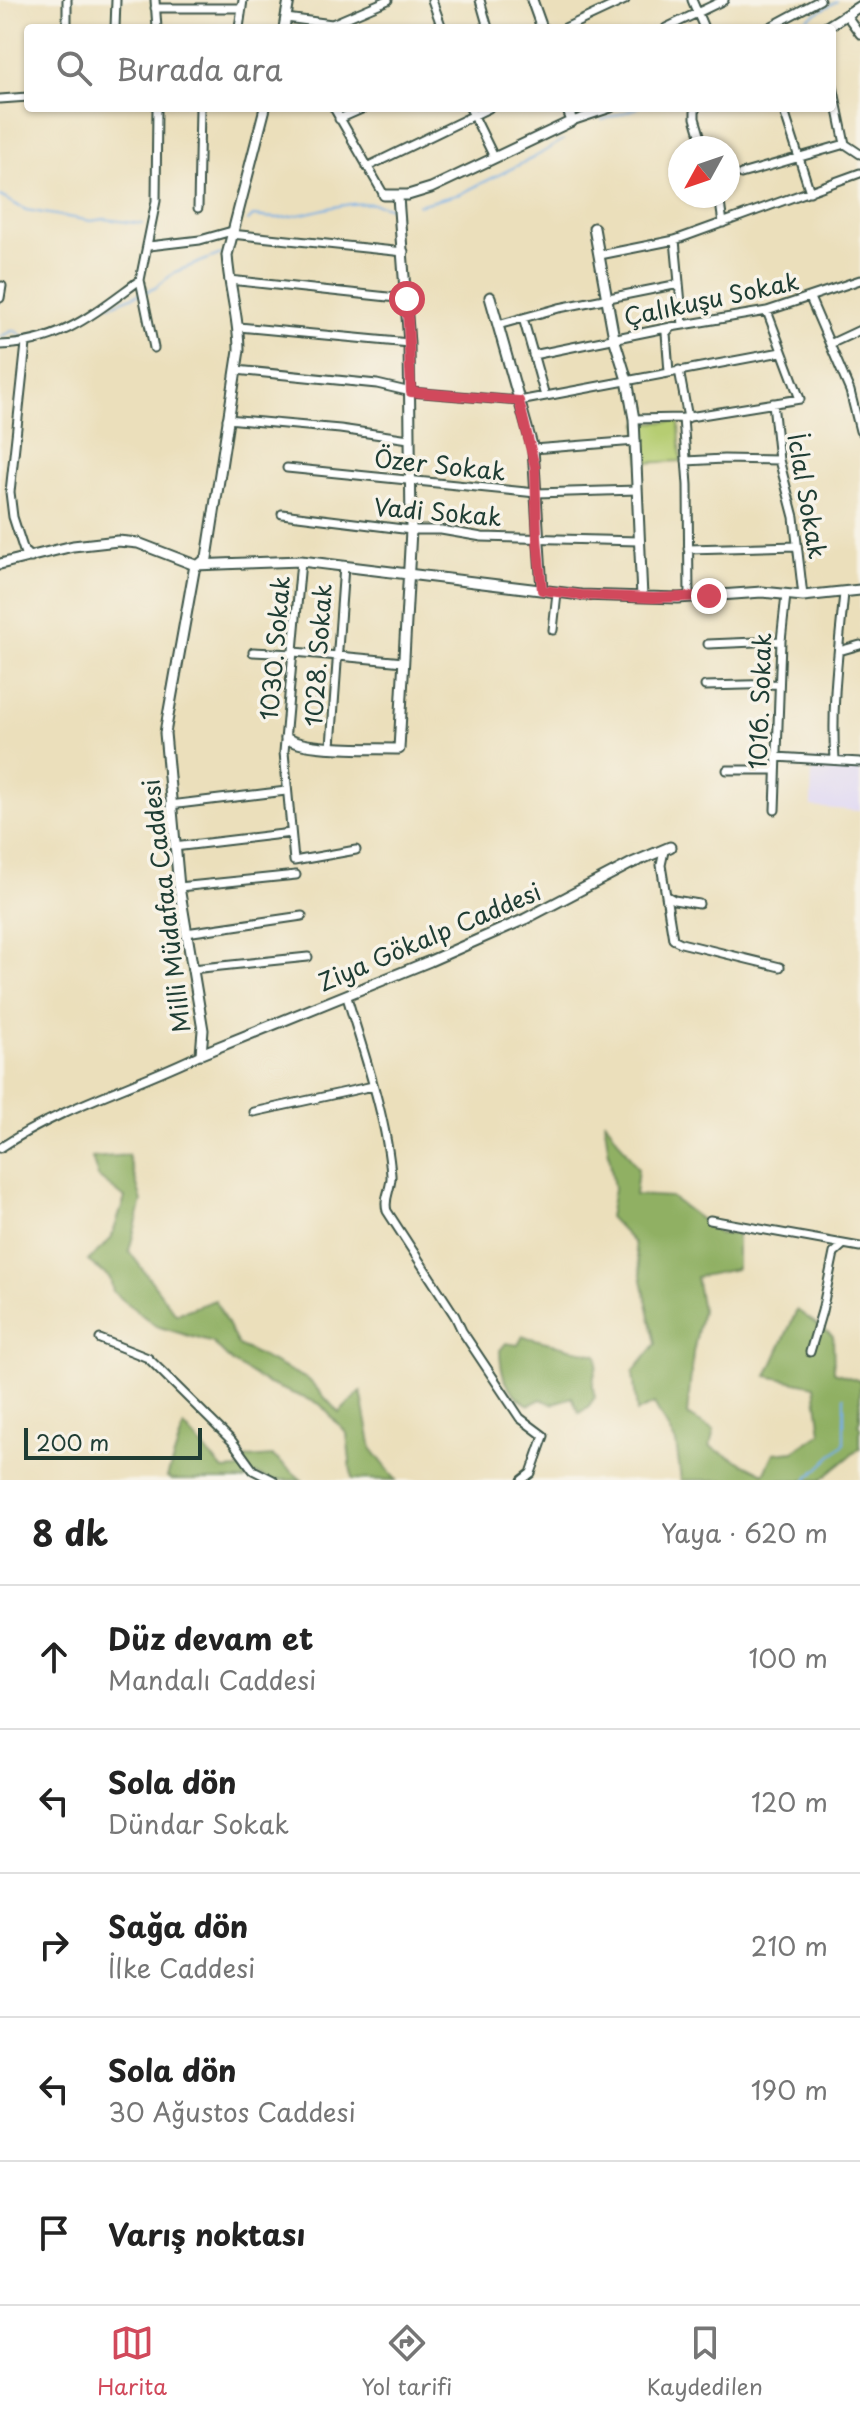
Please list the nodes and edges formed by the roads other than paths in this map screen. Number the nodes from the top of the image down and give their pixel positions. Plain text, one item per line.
1 (67, 0) edge
2 (116, 0) edge
3 (289, 0) edge
4 (388, 0) edge
5 (432, 0) edge
6 (480, 0) edge
7 (532, 0) edge
8 (625, 0) edge
9 (692, 0) edge
10 (724, 0) edge
11 (820, 0) edge
12 (155, 4) edge
13 (201, 4) edge
14 (242, 4) edge
15 (860, 6) edge
16 (699, 13) junction
17 (847, 16) junction
18 (285, 23) edge
19 (67, 24) edge
20 (115, 24) edge
21 (157, 24) edge
22 (240, 24) edge
23 (336, 24) edge
24 (438, 24) edge
25 (487, 24) edge
26 (541, 24) edge
27 (574, 24) edge
28 (675, 24) edge
29 (703, 24) edge
30 (775, 24) edge
31 (832, 24) edge
32 (860, 34) edge
33 (24, 97) edge
34 (0, 99) edge
35 (836, 100) edge
36 (157, 112) edge
37 (200, 112) edge
38 (264, 112) edge
39 (336, 112) edge
40 (355, 112) edge
41 (471, 112) edge
42 (569, 112) edge
43 (599, 112) edge
44 (695, 112) edge
45 (784, 112) edge
46 (339, 119) junction
47 (572, 121) junction
48 (700, 136) edge
49 (845, 144) junction
50 (860, 154) edge
51 (799, 156) junction
52 (494, 157) junction
53 (367, 167) junction
54 (860, 173) edge
55 (741, 174) dead end
56 (810, 192) junction
57 (384, 195) joint
58 (398, 197) junction
59 (198, 208) dead end
60 (721, 208) edge
61 (723, 223) junction
62 (594, 228) dead end
63 (232, 233) junction
64 (675, 240) junction
65 (149, 246) junction
66 (404, 252) junction
67 (600, 255) junction
68 (140, 280) junction
69 (229, 280) junction
70 (860, 280) edge
71 (679, 284) junction
72 (2, 286) dead end
73 (490, 297) dead end
74 (608, 297) junction
75 (0, 298) edge
76 (810, 298) junction
77 (407, 299) junction
78 (767, 311) junction
79 (523, 318) junction
80 (498, 325) junction
81 (683, 325) junction
82 (239, 327) junction
83 (671, 327) junction
84 (860, 330) edge
85 (614, 338) junction
86 (409, 343) junction
87 (26, 344) junction
88 (830, 344) junction
89 (0, 345) edge
90 (154, 348) dead end
91 (781, 352) junction
92 (533, 355) junction
93 (236, 370) junction
94 (679, 370) junction
95 (669, 372) junction
96 (627, 380) junction
97 (860, 386) edge
98 (850, 391) junction
99 (411, 392) junction
100 (545, 396) junction
101 (519, 401) junction
102 (773, 403) junction
103 (686, 418) junction
104 (227, 419) junction
105 (634, 419) junction
106 (860, 431) edge
107 (409, 439) junction
108 (636, 441) junction
109 (533, 449) junction
110 (779, 460) junction
111 (686, 461) junction
112 (287, 468) dead end
113 (410, 481) junction
114 (637, 490) junction
115 (536, 493) junction
116 (282, 514) dead end
117 (411, 530) junction
118 (537, 538) junction
119 (639, 541) junction
120 (797, 546) junction
121 (688, 549) junction
122 (31, 558) junction
123 (301, 561) junction
124 (0, 564) edge
125 (197, 564) junction
126 (344, 566) junction
127 (408, 574) junction
128 (542, 590) junction
129 (860, 590) edge
130 (557, 593) junction
131 (844, 593) junction
132 (786, 595) junction
133 (803, 596) junction
134 (642, 597) junction
135 (689, 597) junction
136 (553, 630) dead end
137 (781, 641) junction
138 (708, 644) dead end
139 (860, 645) edge
140 (839, 651) junction
141 (253, 652) dead end
142 (294, 653) junction
143 (336, 655) junction
144 (404, 662) junction
145 (779, 684) junction
146 (705, 686) dead end
147 (286, 738) junction
148 (331, 746) junction
149 (776, 757) junction
150 (835, 759) junction
151 (860, 762) edge
152 (727, 770) dead end
153 (776, 770) junction
154 (286, 791) junction
155 (170, 805) junction
156 (775, 810) dead end
157 (291, 833) junction
158 (174, 847) junction
159 (667, 849) joint
160 (356, 850) dead end
161 (296, 875) dead end
162 (179, 887) junction
163 (667, 896) junction
164 (699, 904) dead end
165 (302, 916) dead end
166 (186, 933) junction
167 (308, 957) dead end
168 (780, 967) dead end
169 (192, 969) junction
170 (347, 997) junction
171 (201, 1054) junction
172 (373, 1086) junction
173 (254, 1112) dead end
174 (0, 1148) edge
175 (710, 1220) dead end
176 (843, 1245) junction
177 (860, 1247) edge
178 (100, 1339) dead end
179 (810, 1352) dead end
180 (273, 1480) edge
181 (522, 1480) edge

1 - 19 street
2 - 20 street
3 - 18 street
4 - 23 street
5 - 24 street
6 - 25 street
7 - 26 street
8 - 27 street
9 - 16 street
10 - 16 street
11 - 30 street
12 - 13 street
12 - 21 street
13 - 14 street
14 - 22 street
15 - 17 street
16 - 28 street
16 - 29 street
17 - 31 street
17 - 32 street
33 - 34 street
35 - 49 street
36 - 65 street
37 - 59 street
38 - 63 street, Milli Müdafaa Caddesi
39 - 46 street
40 - 46 street
41 - 52 street
41 - 53 street
42 - 47 street
43 - 47 street
44 - 48 street
45 - 51 street
46 - 53 street
47 - 52 street
49 - 50 street
49 - 51 street
51 - 55 street
51 - 56 street
52 - 58 street
53 - 57 street
54 - 56 street
56 - 61 street
57 - 58 street
58 - 66 street
60 - 61 street
61 - 64 street
62 - 67 street
63 - 65 street
63 - 66 street
63 - 69 street, Milli Müdafaa Caddesi
64 - 67 street
64 - 71 street
65 - 68 street
66 - 77 street
67 - 74 street
68 - 87 street
68 - 90 street
69 - 77 street
69 - 82 street, Milli Müdafaa Caddesi
70 - 76 street, Çalıkuşu Sokak
71 - 74 street
71 - 81 street
72 - 75 street
73 - 80 street
74 - 79 street
74 - 85 street
76 - 78 street, Çalıkuşu Sokak
76 - 88 street
77 - 86 street
78 - 81 street, Çalıkuşu Sokak
78 - 91 street
79 - 80 street
79 - 92 street
80 - 101 street
81 - 83 street, Çalıkuşu Sokak
82 - 86 street
82 - 93 street, Milli Müdafaa Caddesi
83 - 85 street, Çalıkuşu Sokak
83 - 95 street
84 - 88 street
85 - 92 street, Çalıkuşu Sokak
85 - 96 street
86 - 99 street
87 - 89 street
87 - 122 street
88 - 98 street
91 - 94 street
91 - 102 street
92 - 100 street
93 - 99 street
93 - 104 street, Milli Müdafaa Caddesi
94 - 95 street
94 - 103 street
95 - 96 street
96 - 100 street
96 - 105 street
97 - 98 street
98 - 106 street
99 - 101 street
99 - 107 street
100 - 101 street
101 - 109 street
102 - 103 street
102 - 110 street, İclal Sokak
103 - 105 street
103 - 111 street
104 - 107 street
104 - 125 street, Milli Müdafaa Caddesi
105 - 108 street
107 - 113 street
108 - 109 street
108 - 114 street
109 - 115 street
110 - 111 street
110 - 120 street, İclal Sokak
111 - 121 street
112 - 113 street, Özer Sokak
113 - 115 street, Özer Sokak
113 - 117 street
114 - 115 street, Özer Sokak
114 - 119 street
115 - 118 street
116 - 117 street, Vadi Sokak
117 - 118 street, Vadi Sokak
117 - 127 street
118 - 119 street, Vadi Sokak
118 - 128 street
119 - 134 street
120 - 121 street
120 - 133 street, İclal Sokak
121 - 135 street
122 - 124 street
122 - 125 street
123 - 125 street
123 - 126 street
123 - 142 street, 1030. Sokak
125 - 155 street, Milli Müdafaa Caddesi
126 - 127 street
126 - 143 street, 1028. Sokak
127 - 128 street
127 - 144 street
128 - 130 street
129 - 131 street
130 - 134 street
130 - 136 street
131 - 133 street
131 - 140 street
132 - 133 street
132 - 135 street
132 - 137 street, 1016. Sokak
134 - 135 street
137 - 138 street
137 - 145 street, 1016. Sokak
139 - 140 street
140 - 150 street
141 - 142 street
142 - 143 street
142 - 147 street, 1030. Sokak
143 - 144 street
143 - 148 street, 1028. Sokak
144 - 148 street
145 - 146 street
145 - 149 street, 1016. Sokak
147 - 148 street
147 - 154 street, 1030. Sokak
149 - 150 street
149 - 153 street, 1016. Sokak
150 - 151 street
152 - 153 street
153 - 156 street, 1016. Sokak
154 - 155 street
154 - 157 street, 1030. Sokak
155 - 158 street, Milli Müdafaa Caddesi
157 - 158 street
157 - 160 street, 1030. Sokak
158 - 162 street, Milli Müdafaa Caddesi
159 - 163 street
159 - 170 street, Ziya Gökalp Caddesi
161 - 162 street
162 - 166 street, Milli Müdafaa Caddesi
163 - 164 street
163 - 168 street
165 - 166 street
166 - 169 street, Milli Müdafaa Caddesi
167 - 169 street
169 - 171 street, Milli Müdafaa Caddesi
170 - 171 street, Ziya Gökalp Caddesi
170 - 172 street
171 - 174 street
172 - 173 street
172 - 181 street
175 - 176 street
176 - 177 street
176 - 179 street
178 - 180 street

